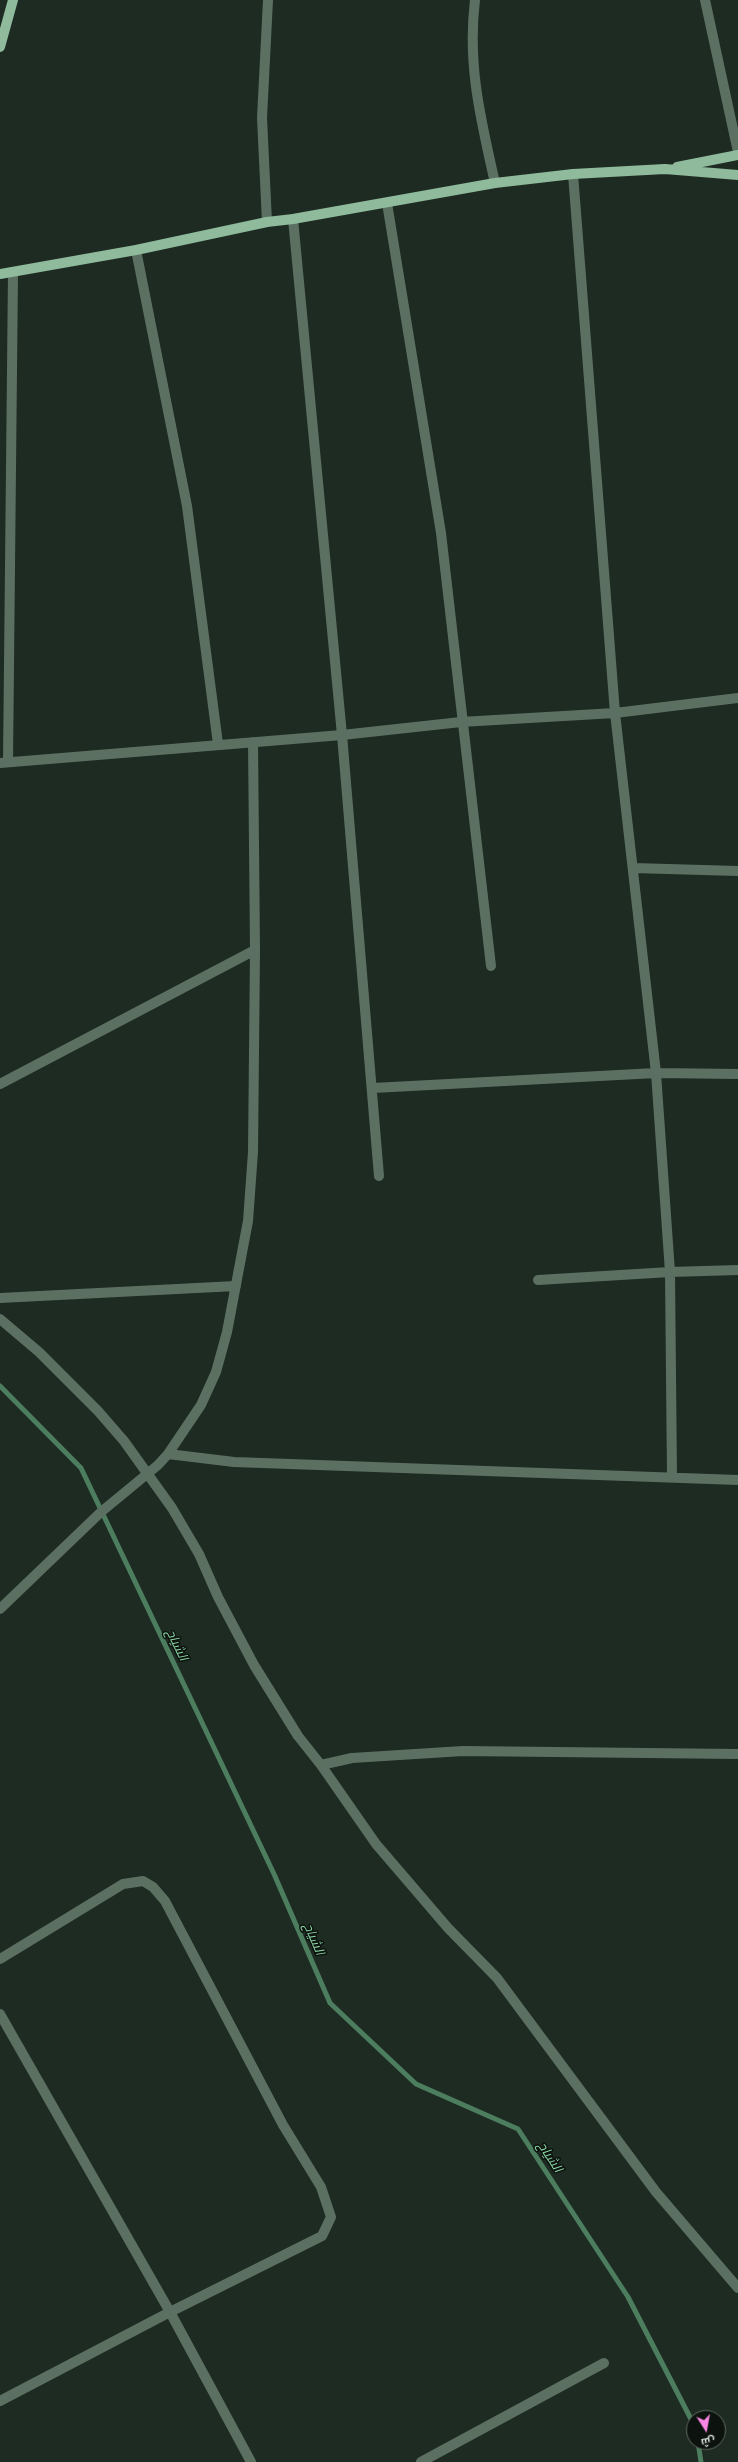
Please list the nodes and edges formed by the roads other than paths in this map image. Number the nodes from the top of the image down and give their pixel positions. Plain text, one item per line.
1 (13, 0) edge
2 (268, 0) edge
3 (475, 0) edge
4 (706, 0) edge
5 (0, 47) edge
6 (738, 154) edge
7 (665, 170) junction
8 (573, 174) junction
9 (738, 175) edge
10 (495, 183) junction
11 (387, 203) junction
12 (293, 220) junction
13 (267, 222) junction
14 (136, 250) junction
15 (13, 272) junction
16 (0, 274) edge
17 (738, 698) edge
18 (615, 713) junction
19 (461, 722) junction
20 (342, 735) junction
21 (253, 742) junction
22 (218, 744) junction
23 (4, 763) edge
24 (633, 868) junction
25 (738, 871) edge
26 (256, 950) junction
27 (491, 966) dead end
28 (656, 1073) junction
29 (738, 1074) edge
30 (0, 1084) edge
31 (373, 1088) junction
32 (378, 1176) dead end
33 (738, 1270) edge
34 (670, 1272) junction
35 (538, 1280) dead end
36 (236, 1286) junction
37 (0, 1298) edge
38 (0, 1319) edge
39 (168, 1454) junction
40 (149, 1473) junction
41 (672, 1477) junction
42 (738, 1480) edge
43 (0, 1609) edge
44 (738, 1754) edge
45 (321, 1765) junction
46 (0, 1959) edge
47 (0, 2014) edge
48 (738, 2288) edge
49 (170, 2312) junction
50 (604, 2363) dead end
51 (0, 2401) edge
52 (251, 2462) edge
53 (421, 2462) edge

1 - 5 main road
2 - 13 street
3 - 10 street
4 - 6 street
6 - 7 main road
7 - 8 main road
7 - 9 main road
8 - 10 main road
8 - 18 street
10 - 11 main road
11 - 12 main road
11 - 19 street
12 - 13 main road
12 - 20 street
13 - 14 main road
14 - 15 main road
14 - 22 street
15 - 16 main road
15 - 23 street
17 - 18 street
18 - 19 street
18 - 24 street
19 - 20 street
19 - 27 street
20 - 21 street
20 - 31 street
21 - 22 street
21 - 26 street
22 - 23 street
24 - 25 street
24 - 28 street
26 - 30 street
26 - 36 street
28 - 29 street
28 - 31 street
28 - 34 street
31 - 32 street
33 - 34 street
34 - 35 street
34 - 41 street
36 - 37 street
36 - 39 street
38 - 40 street
39 - 40 street
39 - 41 street
40 - 43 street
40 - 45 street
41 - 42 street
44 - 45 street
45 - 48 street
46 - 49 street
47 - 49 street
49 - 51 street
49 - 52 street
50 - 53 street

